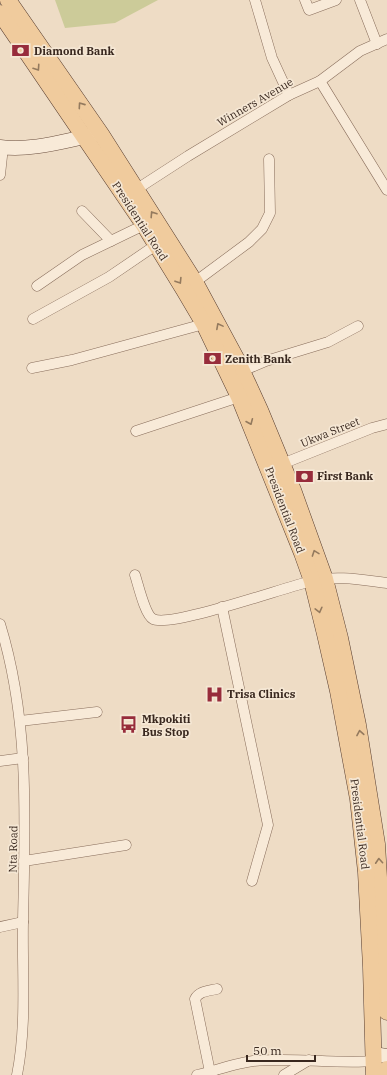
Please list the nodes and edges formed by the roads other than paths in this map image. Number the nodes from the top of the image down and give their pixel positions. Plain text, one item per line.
1 (8, 0) edge
2 (255, 0) edge
3 (305, 0) edge
4 (336, 0) edge
5 (360, 0) edge
6 (1, 17) edge
7 (387, 40) edge
8 (377, 44) junction
9 (320, 81) junction
10 (289, 95) junction
11 (101, 134) junction
12 (85, 137) junction
13 (2, 147) edge
14 (269, 159) dead end
15 (0, 175) edge
16 (137, 189) junction
17 (387, 190) edge
18 (82, 211) dead end
19 (144, 225) junction
20 (160, 238) junction
21 (111, 241) junction
22 (196, 282) junction
23 (37, 286) dead end
24 (199, 303) junction
25 (33, 319) dead end
26 (204, 324) junction
27 (358, 326) dead end
28 (32, 368) dead end
29 (242, 371) junction
30 (239, 397) junction
31 (387, 424) edge
32 (136, 431) dead end
33 (269, 449) junction
34 (282, 464) junction
35 (135, 574) dead end
36 (318, 580) junction
37 (387, 583) edge
38 (222, 607) junction
39 (0, 624) edge
40 (97, 712) dead end
41 (20, 721) junction
42 (23, 758) junction
43 (0, 760) edge
44 (126, 845) dead end
45 (24, 861) junction
46 (252, 881) dead end
47 (23, 922) junction
48 (0, 927) edge
49 (217, 989) dead end
50 (387, 1012) edge
51 (309, 1060) junction
52 (380, 1066) edge
53 (210, 1072) junction
54 (17, 1075) edge
55 (196, 1075) edge
56 (284, 1075) edge

11 -> 1 main road, Presidential Road
2 - 10 street
3 - 4 street
5 - 8 street
6 -> 12 main road, Presidential Road
7 - 8 street, Winners Avenue
8 - 9 street, Winners Avenue
9 - 10 street, Winners Avenue
9 - 17 street
10 - 16 street, Winners Avenue
11 - 12 main road
11 - 16 main road, Presidential Road
12 - 13 main road
12 - 19 main road, Presidential Road
13 - 15 street
14 - 22 street
20 -> 16 main road, Presidential Road
18 - 21 street
19 - 20 main road, Presidential Road
19 - 21 street
20 - 22 main road, Presidential Road
20 -> 24 main road, Presidential Road
20 - 25 street
21 - 23 street
22 - 24 main road, Presidential Road
24 - 26 main road, Presidential Road
29 -> 24 main road, Presidential Road
26 - 28 street
26 - 30 main road, Presidential Road
27 - 29 street
29 - 33 main road, Presidential Road
30 - 32 street
30 -> 33 main road, Presidential Road
31 - 34 street, Ukwa Street
33 - 34 main road, Presidential Road
33 - 36 main road, Presidential Road
36 -> 34 main road, Presidential Road
35 - 38 street
36 - 37 street
36 - 38 street
50 -> 36 main road, Presidential Road
36 -> 52 main road, Presidential Road
38 - 46 street
39 - 41 street, Nta Road
40 - 41 street
41 - 42 street, Nta Road
42 - 43 street
42 - 45 street, Nta Road
44 - 45 street
45 - 47 street, Nta Road
47 - 48 street
47 - 54 street, Nta Road
49 - 53 street
51 - 52 street
51 - 53 street
51 - 56 street
53 - 55 street

